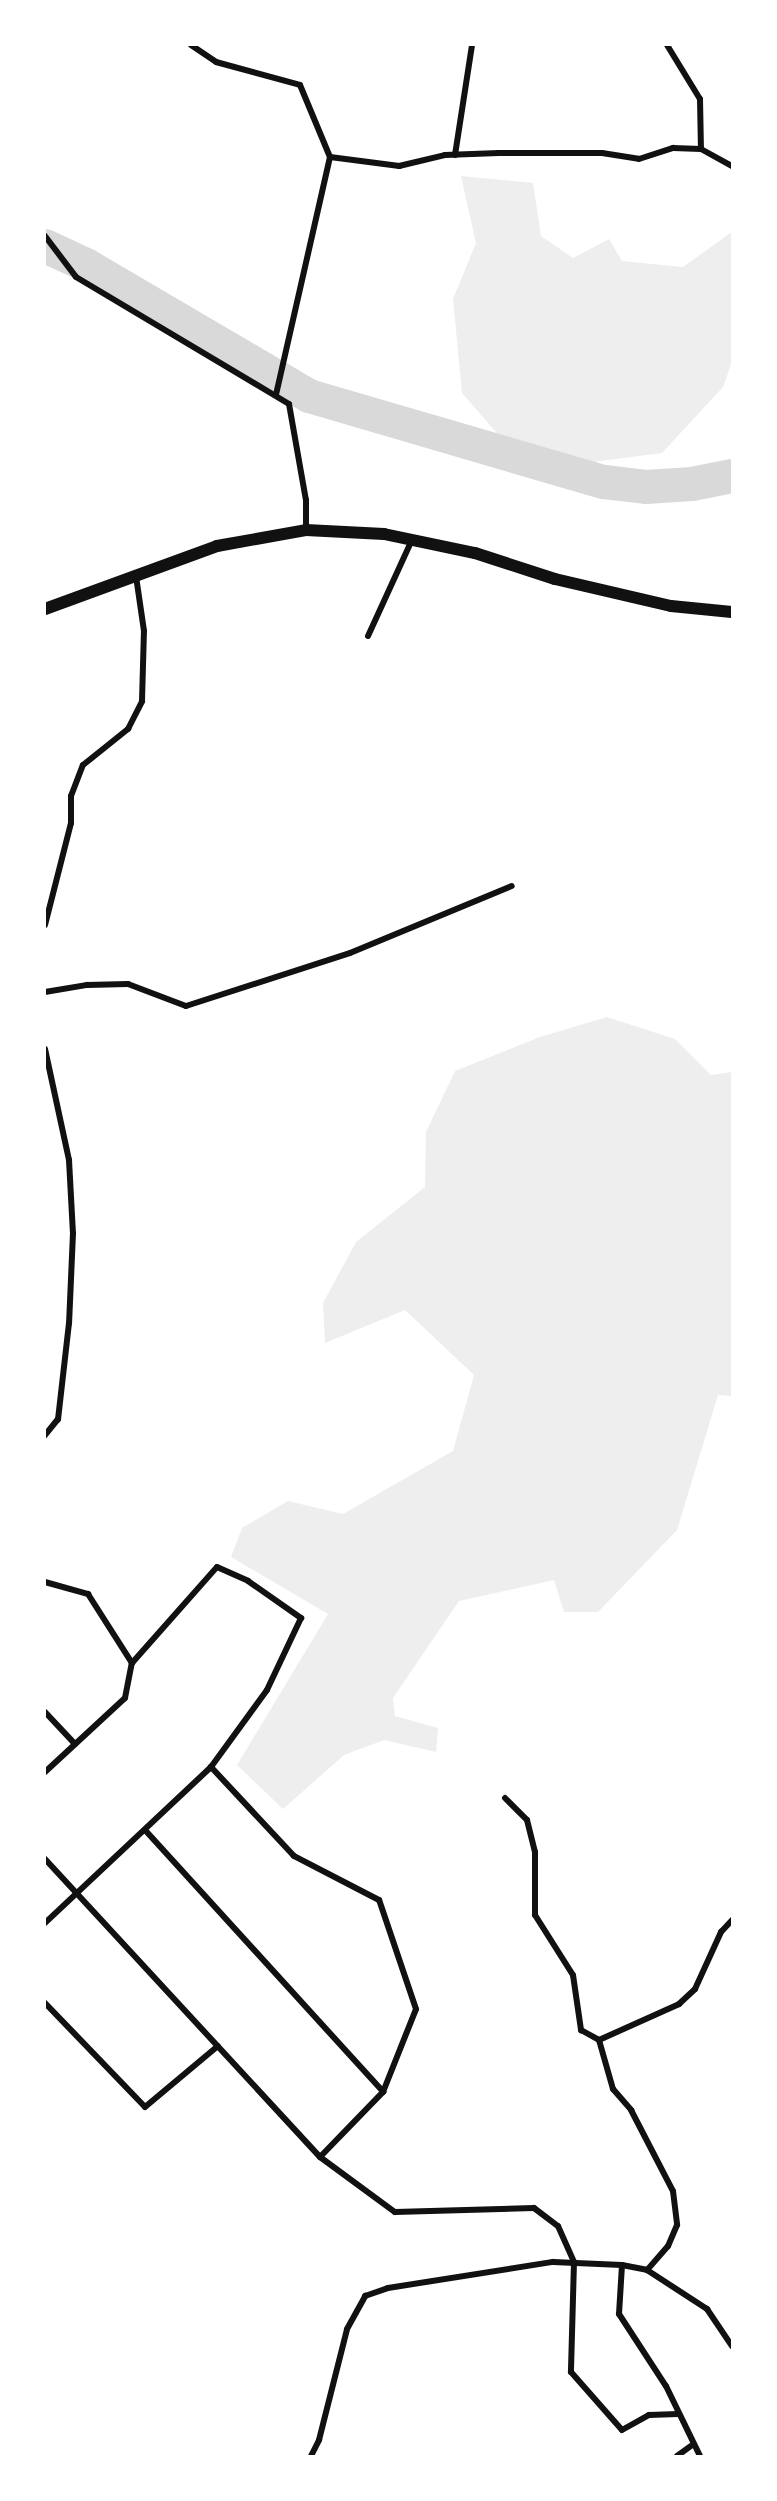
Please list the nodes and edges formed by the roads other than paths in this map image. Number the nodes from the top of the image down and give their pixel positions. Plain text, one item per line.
1 (191, 45) edge
2 (472, 45) edge
3 (667, 45) edge
4 (701, 149) junction
5 (455, 155) junction
6 (330, 157) junction
7 (732, 166) edge
8 (45, 236) edge
9 (276, 395) junction
10 (306, 530) junction
11 (411, 540) junction
12 (136, 575) junction
13 (45, 609) edge
14 (732, 612) edge
15 (368, 636) dead end
16 (512, 886) dead end
17 (45, 925) edge
18 (45, 992) edge
19 (45, 1049) edge
20 (45, 1435) edge
21 (45, 1582) edge
22 (132, 1663) junction
23 (45, 1712) edge
24 (75, 1744) junction
25 (211, 1767) junction
26 (45, 1772) edge
27 (505, 1798) dead end
28 (145, 1830) junction
29 (45, 1858) edge
30 (77, 1894) junction
31 (732, 1920) edge
32 (45, 1923) edge
33 (45, 2003) edge
34 (599, 2040) junction
35 (218, 2046) junction
36 (383, 2092) junction
37 (320, 2157) junction
38 (573, 2262) junction
39 (622, 2265) junction
40 (647, 2270) junction
41 (732, 2346) edge
42 (678, 2414) junction
43 (692, 2445) junction
44 (311, 2456) edge
45 (677, 2456) edge
46 (700, 2456) edge

1 - 6 street
2 - 5 street
3 - 4 street
4 - 5 street
4 - 7 street
5 - 6 street
6 - 9 street
8 - 9 street
9 - 10 street
10 - 11 main road
10 - 12 main road
11 - 14 main road
11 - 15 street
12 - 13 main road
12 - 17 street
16 - 18 street
19 - 20 street
21 - 22 street
22 - 24 street
22 - 25 street
23 - 24 street
24 - 26 street
25 - 28 street
25 - 36 street
27 - 34 street
28 - 30 street
28 - 36 street
29 - 30 street
30 - 32 street
30 - 35 street
31 - 34 street
33 - 35 street
34 - 40 street
35 - 37 street
36 - 37 street
37 - 38 street
38 - 39 street
38 - 42 street
38 - 44 street
39 - 40 street
39 - 42 street
40 - 41 street
42 - 43 street
43 - 45 street
43 - 46 street

